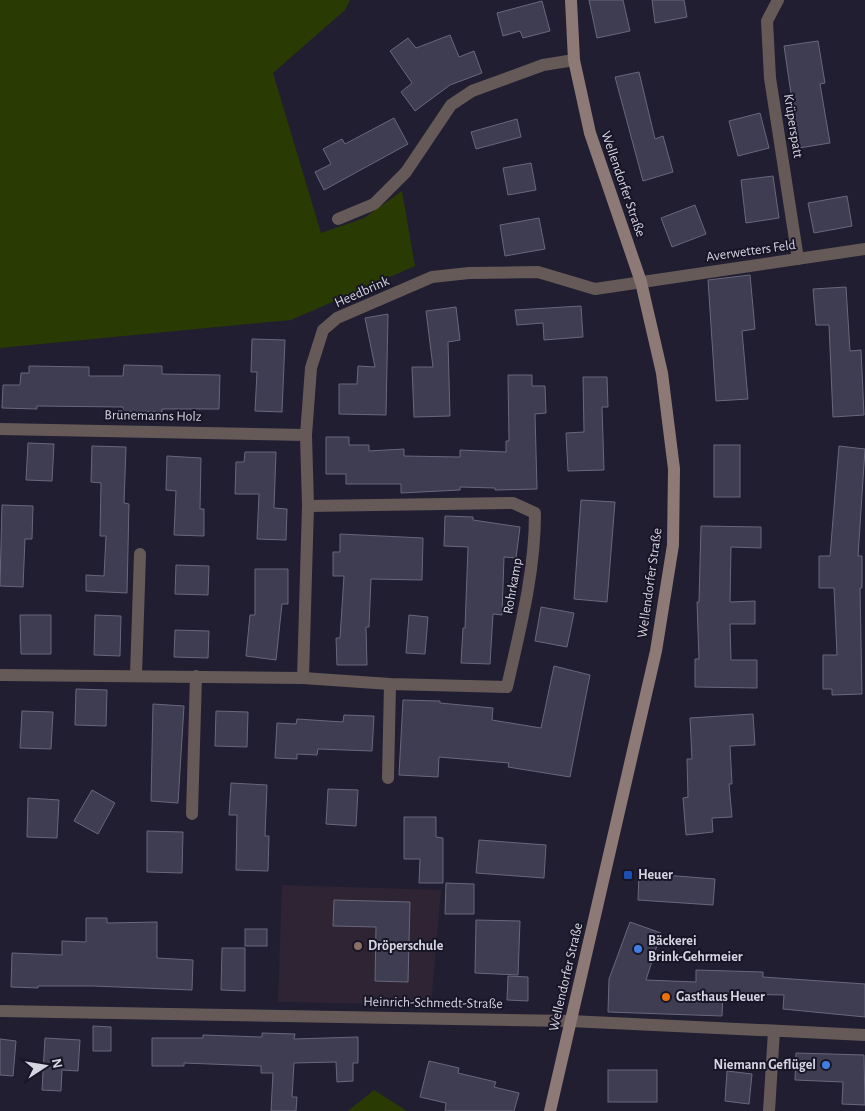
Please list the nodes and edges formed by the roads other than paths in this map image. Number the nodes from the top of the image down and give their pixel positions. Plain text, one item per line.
1 (571, 0) edge
2 (778, 0) edge
3 (574, 60) junction
4 (338, 219) dead end
5 (865, 248) edge
6 (798, 259) junction
7 (641, 282) junction
8 (0, 429) edge
9 (306, 435) junction
10 (308, 506) junction
11 (140, 554) dead end
12 (0, 675) edge
13 (136, 675) junction
14 (196, 676) junction
15 (302, 678) junction
16 (390, 684) junction
17 (388, 778) dead end
18 (192, 814) dead end
19 (0, 1011) edge
20 (570, 1021) junction
21 (774, 1031) junction
22 (865, 1035) edge
23 (550, 1111) edge
24 (769, 1111) edge

1 - 3 street, Wellendorfer Straße
2 - 6 street, Krüperspatt
3 - 4 street
3 - 7 street, Wellendorfer Straße
5 - 6 street, Averwetters Feld
6 - 7 street, Averwetters Feld
7 - 9 street, Heedbrink
7 - 20 street, Wellendorfer Straße
8 - 9 street, Brünemanns Holz
9 - 10 street, Heedbrink
10 - 15 street, Heedbrink
10 - 16 street, Rohrkamp
11 - 13 street
12 - 13 street
13 - 14 street
14 - 15 street
14 - 18 street
15 - 16 street, Rohrkamp
16 - 17 street
19 - 20 street, Heinrich-Schmedt-Straße
20 - 21 street, Heinrich-Schmedt-Straße
20 - 23 street, Wellendorfer Straße
21 - 22 street, Heinrich-Schmedt-Straße
21 - 24 street

